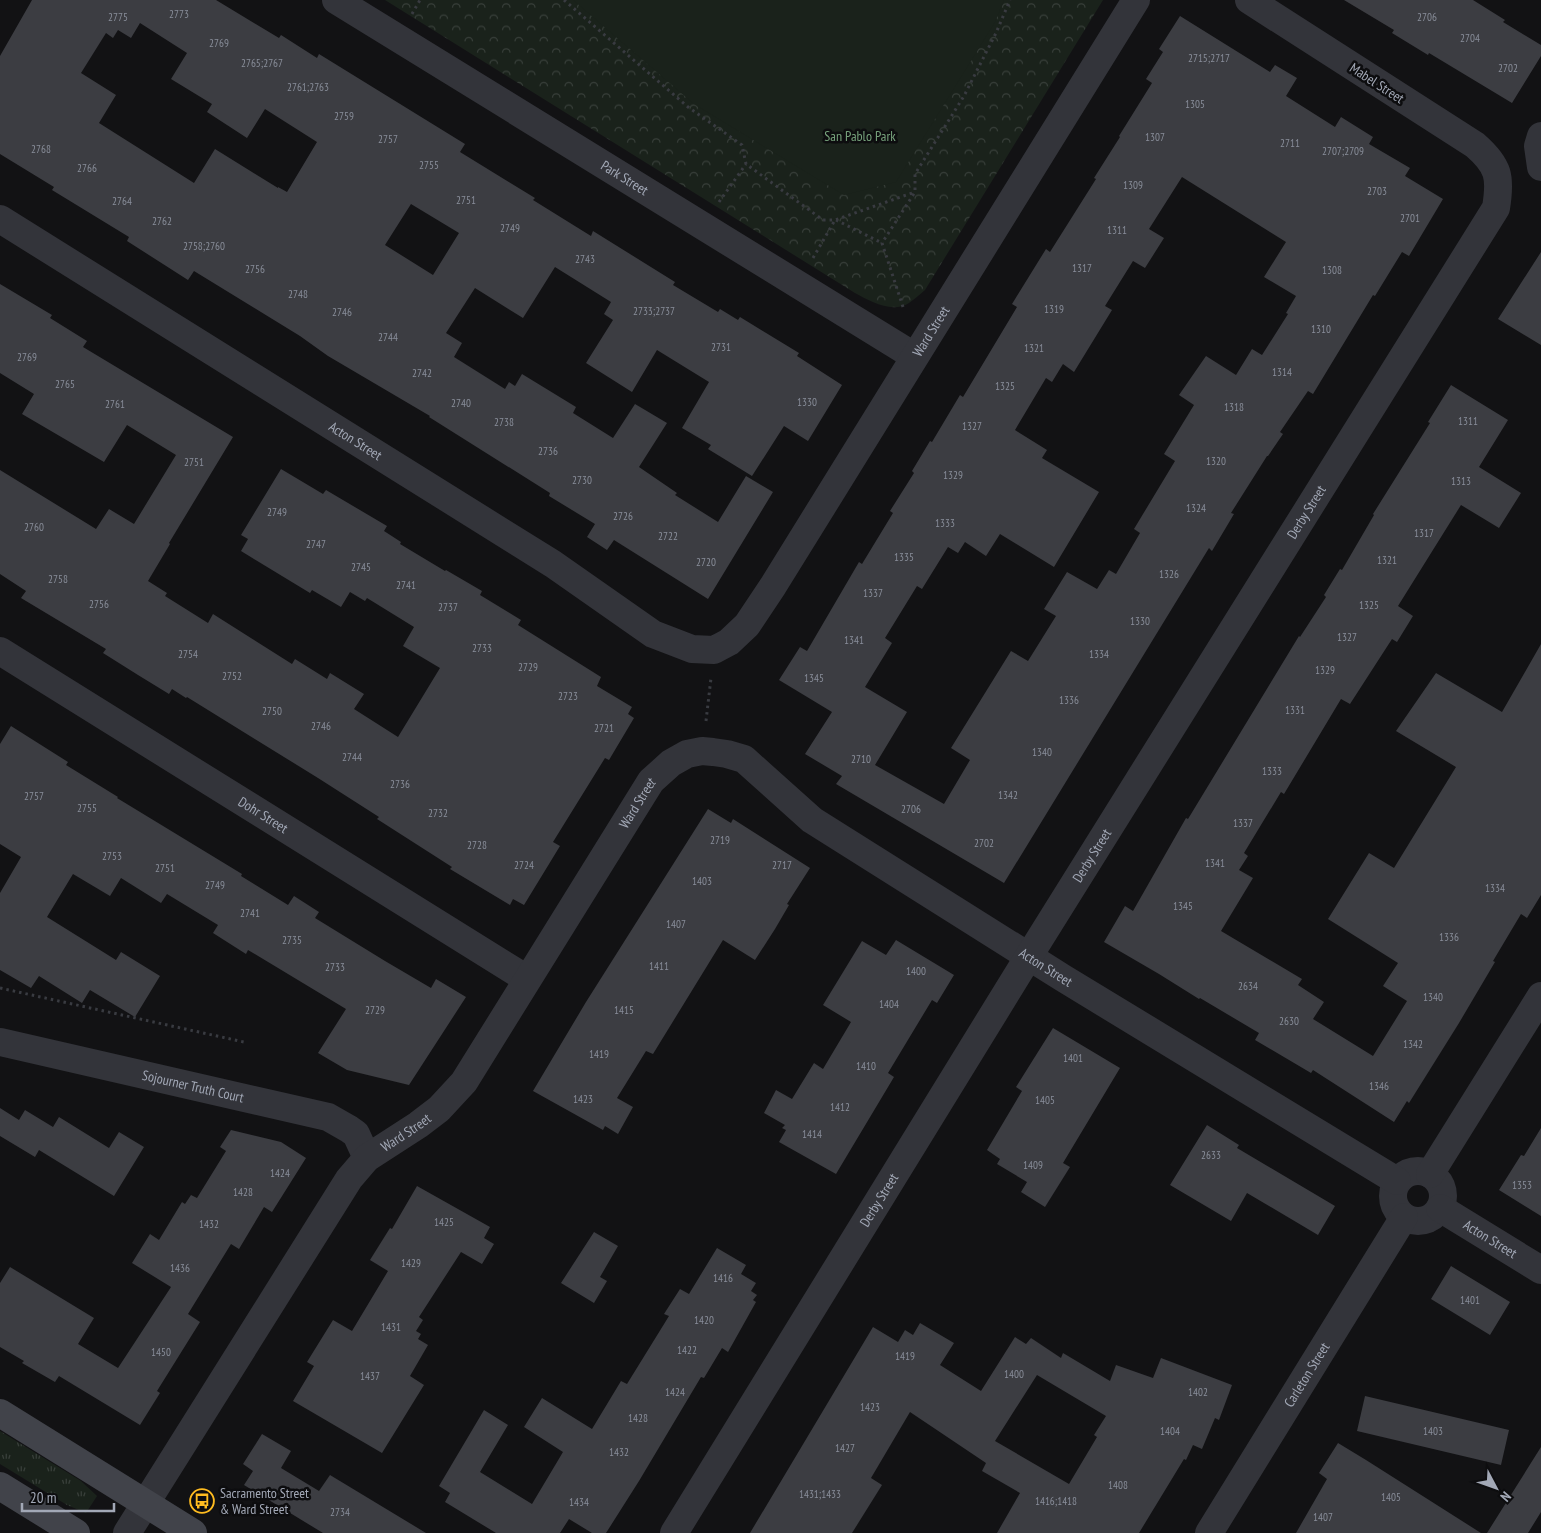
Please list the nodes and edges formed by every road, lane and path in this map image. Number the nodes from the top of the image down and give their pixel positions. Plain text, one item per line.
1 (336, 0) edge
2 (564, 0) edge
3 (1010, 0) edge
4 (1136, 0) edge
5 (1249, 0) edge
6 (1541, 136) edge
7 (746, 164) junction
8 (1541, 167) edge
9 (1497, 174) joint
10 (915, 192) junction
11 (0, 219) edge
12 (835, 220) junction
13 (703, 226) junction
14 (882, 243) junction
15 (797, 283) junction
16 (903, 306) dead end
17 (914, 356) junction
18 (714, 650) junction
19 (0, 651) edge
20 (702, 751) junction
21 (1029, 956) junction
22 (527, 979) junction
23 (0, 988) edge
24 (1541, 996) edge
25 (0, 1042) edge
26 (244, 1042) dead end
27 (367, 1158) junction
28 (1430, 1174) junction
29 (1397, 1181) junction
30 (1440, 1208) junction
31 (1404, 1217) junction
32 (1541, 1270) edge
33 (0, 1413) edge
34 (0, 1486) edge
35 (146, 1503) junction
36 (76, 1533) edge
37 (128, 1533) edge
38 (193, 1533) edge
39 (674, 1533) edge
40 (1209, 1533) edge

1 - 13 street, Park Street
2 - 7 path
3 - 10 path
4 - 17 street, Ward Street
5 - 9 street, Mabel Street
6 - 8 street
7 - 12 path
7 - 13 path
9 - 21 street, Derby Street
10 - 12 path
10 - 14 path
11 - 18 street, Acton Street
12 - 14 path
12 - 15 path
13 - 15 street, Park Street
14 - 16 path
15 - 17 street, Park Street
17 - 18 street, Ward Street
18 - 20 path
19 - 22 street, Dohr Street
20 - 21 street, Acton Street
20 - 22 street, Ward Street
21 - 29 street, Acton Street
21 - 39 street, Derby Street
22 - 27 street, Ward Street
23 - 26 path
24 - 28 street
25 - 27 street, Sojourner Truth Court
27 - 35 street, Ward Street
28 - 29 street
28 - 30 street
29 - 31 street
30 - 31 street
30 - 32 street, Acton Street
31 - 40 street, Carleton Street
33 - 35 street
34 - 36 street
35 - 37 street, Ward Street
35 - 38 street

